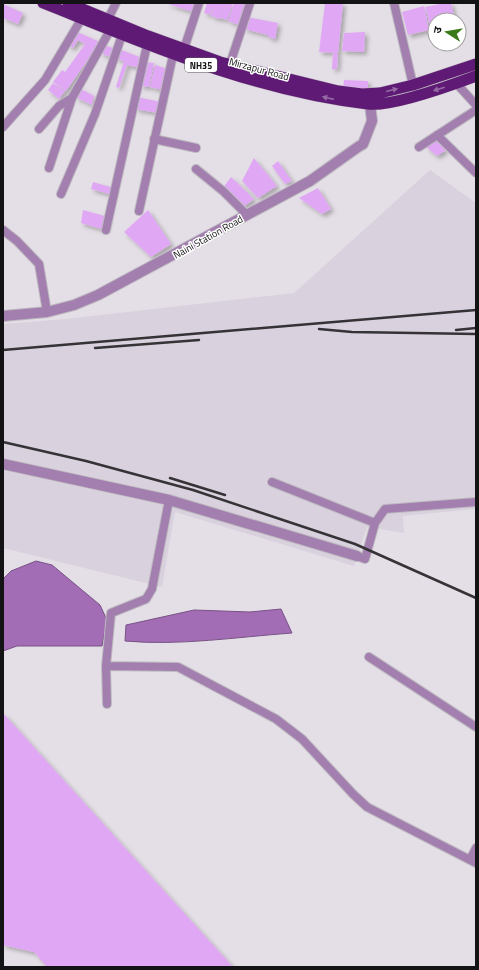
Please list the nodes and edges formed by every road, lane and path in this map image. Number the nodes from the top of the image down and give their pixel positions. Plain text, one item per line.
1 (44, 3) edge
2 (68, 3) edge
3 (116, 3) edge
4 (200, 3) edge
5 (250, 3) edge
6 (394, 3) edge
7 (82, 18) junction
8 (111, 24) junction
9 (122, 35) junction
10 (147, 45) junction
11 (184, 49) junction
12 (172, 55) junction
13 (230, 64) junction
14 (476, 64) edge
15 (476, 76) edge
16 (456, 84) junction
17 (413, 85) junction
18 (72, 98) junction
19 (369, 100) junction
20 (476, 105) edge
21 (476, 110) edge
22 (3, 127) edge
23 (39, 129) dead end
24 (437, 135) junction
25 (154, 139) junction
26 (419, 147) dead end
27 (196, 148) dead end
28 (49, 168) dead end
29 (196, 169) dead end
30 (476, 173) edge
31 (61, 194) dead end
32 (139, 211) dead end
33 (247, 215) junction
34 (3, 230) edge
35 (106, 230) dead end
36 (47, 312) junction
37 (3, 316) edge
38 (3, 464) edge
39 (272, 482) dead end
40 (169, 500) junction
41 (476, 502) edge
42 (375, 523) junction
43 (357, 556) joint
44 (369, 657) dead end
45 (106, 666) junction
46 (107, 704) dead end
47 (476, 727) edge
48 (476, 848) edge
49 (473, 861) edge

1 - 7 highway, Mirzapur Road / NH35
2 - 8 highway, Mirzapur Road / NH35
3 - 8 street
4 - 11 street
5 - 13 street
6 - 17 street
7 - 8 highway, Mirzapur Road / NH35
7 - 22 street
8 - 9 highway, Mirzapur Road / NH35
8 - 11 highway, Mirzapur Road / NH35
8 - 18 street
9 - 10 highway, Mirzapur Road / NH35
9 - 31 street
10 - 12 highway, Mirzapur Road / NH35
10 - 35 street
11 - 13 highway, Mirzapur Road / NH35
19 -> 12 highway, Mirzapur Road / NH35
12 - 25 street
13 - 19 highway, Mirzapur Road / NH35
14 - 17 highway, Mirzapur Road / NH35
15 - 16 highway, Mirzapur Road / NH35
16 -> 19 highway, Mirzapur Road / NH35
16 - 20 street
19 -> 17 highway, Mirzapur Road / NH35
18 - 23 street
18 - 28 street
19 - 33 street, Naini Station Road
21 - 24 street
24 - 26 street
24 - 30 street
25 - 27 street
25 - 32 street
29 - 33 street
33 - 36 street, Naini Station Road
34 - 36 street
36 - 37 street, Naini Station Road
38 - 40 street
39 - 42 street
40 - 43 street
40 - 45 street
41 - 42 street
42 - 43 street
44 - 47 street
45 - 46 street
45 - 49 street
48 - 49 street

